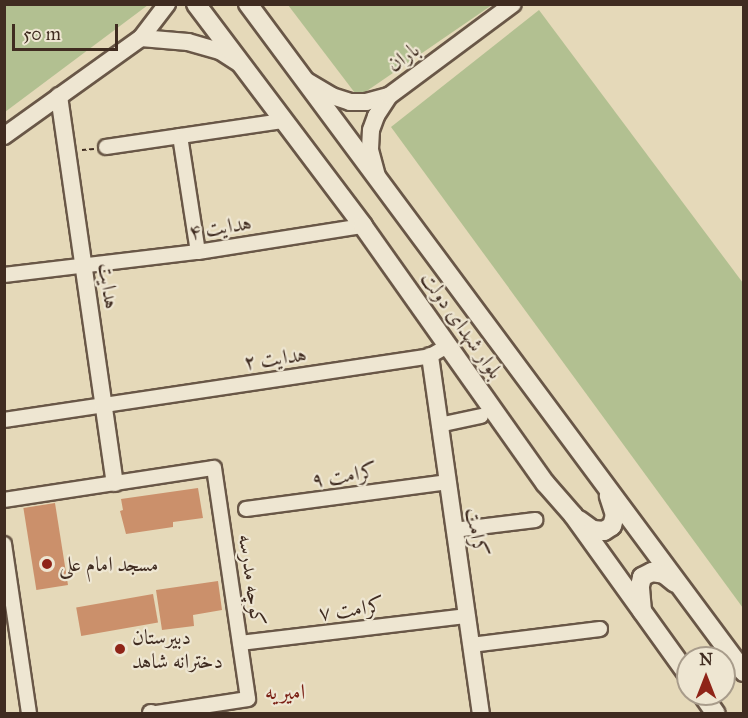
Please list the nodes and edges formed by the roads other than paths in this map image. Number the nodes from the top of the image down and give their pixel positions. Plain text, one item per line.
1 (167, 4) edge
2 (196, 4) edge
3 (248, 4) edge
4 (513, 4) edge
5 (141, 38) junction
6 (243, 67) junction
7 (307, 81) junction
8 (59, 96) junction
9 (389, 96) junction
10 (282, 121) junction
11 (4, 136) edge
12 (180, 136) junction
13 (106, 147) road end
14 (377, 176) junction
15 (363, 226) junction
16 (198, 252) junction
17 (83, 267) junction
18 (4, 275) edge
19 (449, 345) junction
20 (430, 356) junction
21 (103, 404) junction
22 (482, 416) dead end
23 (4, 420) edge
24 (439, 424) junction
25 (448, 482) junction
26 (115, 483) junction
27 (607, 490) junction
28 (4, 500) edge
29 (246, 509) dead end
30 (573, 515) junction
31 (535, 520) dead end
32 (454, 530) junction
33 (4, 544) edge
34 (680, 585) junction
35 (642, 612) junction
36 (10, 616) edge
37 (467, 616) junction
38 (600, 629) dead end
39 (240, 643) junction
40 (471, 645) junction
41 (676, 659) edge
42 (744, 672) edge
43 (151, 713) edge
44 (29, 714) edge
45 (481, 714) edge

1 - 5 street
2 - 6 main road, بلوار شهدای دولت
3 - 7 main road, بلوار شهدای دولت
4 - 9 street, باران
5 - 6 street
5 - 8 street
6 - 10 main road, بلوار شهدای دولت
7 - 9 street
7 - 14 main road, بلوار شهدای دولت
8 - 11 street
8 - 17 street, هدایت
9 - 14 street, باران
10 - 12 street
10 - 15 main road, بلوار شهدای دولت
12 - 13 street
12 - 16 street
14 - 27 main road, بلوار شهدای دولت
15 - 16 street, هدایت ۴
15 - 19 main road, بلوار شهدای دولت
16 - 17 street, هدایت ۴
17 - 18 street, هدایت ۴
17 - 21 street, هدایت
19 - 20 street, هدایت ۲
19 - 30 main road, بلوار شهدای دولت
20 - 21 street, هدایت ۲
20 - 24 street, کرامت
21 - 23 street, هدایت ۲
21 - 26 street, هدایت
22 - 24 street
24 - 25 street, کرامت
25 - 29 street, کرامت ۹
25 - 32 street, کرامت
26 - 28 street
26 - 39 street, کوچه مدرسه
27 - 30 main road
27 - 34 main road, بلوار شهدای دولت
30 - 35 main road, بلوار شهدای دولت
31 - 32 street
32 - 37 street, کرامت
33 - 36 street
34 - 35 main road
34 - 42 main road, بلوار شهدای دولت
35 - 41 main road, بلوار شهدای دولت
36 - 44 street
37 - 39 street, کرامت ۷
37 - 40 street, کرامت
38 - 40 street
39 - 43 street, کوچه مدرسه
40 - 45 street, کرامت

